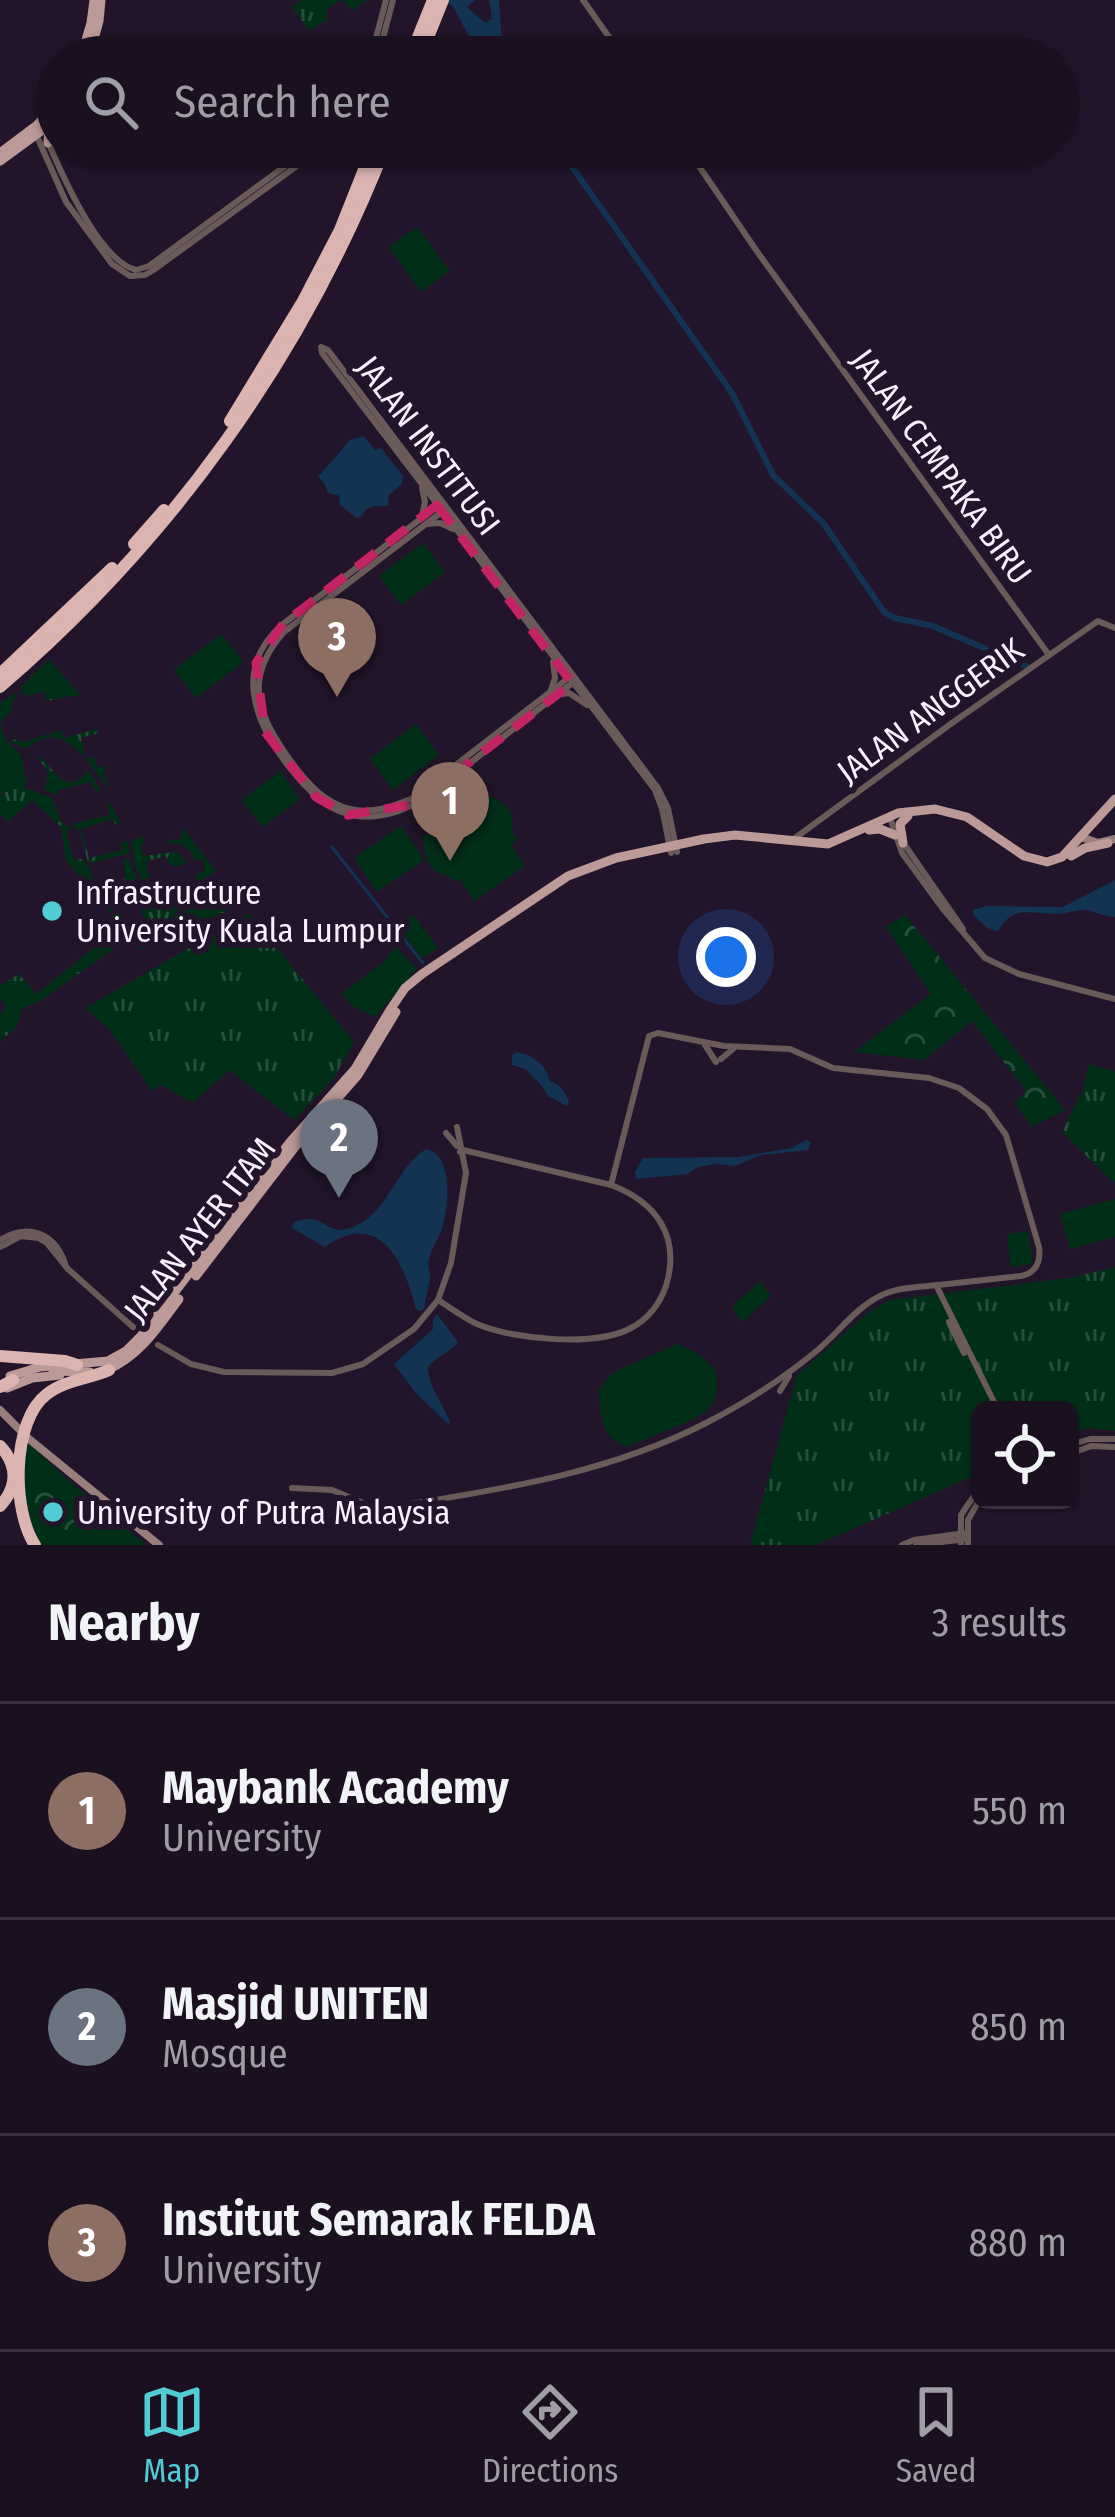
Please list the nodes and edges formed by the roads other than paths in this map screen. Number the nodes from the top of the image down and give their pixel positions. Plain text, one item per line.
1 (98, 0) edge
2 (389, 0) edge
3 (583, 0) edge
4 (439, 1) edge
5 (93, 36) edge
6 (380, 36) edge
7 (421, 36) edge
8 (427, 36) edge
9 (608, 36) edge
10 (36, 136) edge
11 (36, 139) edge
12 (0, 157) edge
13 (52, 168) edge
14 (57, 168) edge
15 (282, 168) edge
16 (294, 168) edge
17 (365, 168) edge
18 (376, 168) edge
19 (701, 168) edge
20 (421, 484) junction
21 (441, 507) junction
22 (423, 521) junction
23 (457, 531) junction
24 (1115, 628) edge
25 (1049, 655) junction
26 (552, 656) junction
27 (0, 674) edge
28 (573, 679) junction
29 (0, 687) edge
30 (552, 695) junction
31 (590, 707) junction
32 (1115, 803) edge
33 (896, 817) junction
34 (669, 828) junction
35 (869, 830) junction
36 (1096, 835) edge
37 (899, 839) junction
38 (792, 841) junction
39 (690, 842) junction
40 (673, 849) junction
41 (636, 854) junction
42 (1071, 856) junction
43 (1115, 999) edge
44 (704, 1044) junction
45 (736, 1047) junction
46 (457, 1127) dead end
47 (446, 1133) dead end
48 (462, 1152) junction
49 (487, 1156) junction
50 (466, 1173) junction
51 (615, 1183) junction
52 (2, 1242) edge
53 (934, 1285) junction
54 (438, 1300) junction
55 (139, 1337) junction
56 (158, 1345) dead end
57 (0, 1356) edge
58 (73, 1368) junction
59 (795, 1368) junction
60 (109, 1370) junction
61 (4, 1382) edge
62 (769, 1385) junction
63 (991, 1401) edge
64 (0, 1407) edge
65 (1115, 1443) edge
66 (0, 1446) edge
67 (1079, 1448) edge
68 (294, 1488) dead end
69 (971, 1499) edge
70 (0, 1506) edge
71 (974, 1509) edge
72 (960, 1540) edge
73 (35, 1545) edge
74 (160, 1545) edge
75 (902, 1545) edge
76 (916, 1545) edge

1 - 5 main road
2 - 6 street
3 - 9 street
4 - 7 highway
4 - 8 highway
10 - 12 main road
11 - 12 main road
13 - 16 street
14 - 15 street
17 - 27 highway
18 - 29 highway
19 - 25 street, JALAN CEMPAKA BIRU
20 - 21 street, JALAN INSTITUSI
20 - 21 street, JALAN INSTITUSI
20 - 22 street
21 - 22 street
21 - 23 street, JALAN INSTITUSI
21 - 28 street, JALAN INSTITUSI
22 - 23 street
22 - 30 street
23 - 26 street, JALAN INSTITUSI
24 - 25 street, JALAN ANGGERIK
25 - 38 street, JALAN ANGGERIK
26 - 28 street, JALAN INSTITUSI
26 - 30 street
28 - 30 street
28 - 31 street, JALAN INSTITUSI
28 - 34 street, JALAN INSTITUSI
30 - 31 street
31 - 34 street, JALAN INSTITUSI
32 - 36 main road, JALAN AYER ITAM
33 - 35 main road, JALAN AYER ITAM
33 - 36 main road, JALAN AYER ITAM
33 - 37 street
33 - 37 main road
33 - 38 main road, JALAN AYER ITAM
33 - 42 main road
34 - 39 street
34 - 40 street, JALAN INSTITUSI
34 - 41 street
35 - 37 main road
35 - 40 main road, JALAN AYER ITAM
36 - 42 main road, JALAN AYER ITAM
36 - 42 main road
37 - 43 street
38 - 39 main road, JALAN AYER ITAM
39 - 40 main road, JALAN AYER ITAM
40 - 41 main road, JALAN AYER ITAM
40 - 55 main road, JALAN AYER ITAM
41 - 55 main road, JALAN AYER ITAM
44 - 45 street
44 - 45 street
44 - 51 street
45 - 53 street
46 - 48 street
47 - 48 street
48 - 49 street
48 - 50 street
49 - 50 street
49 - 51 street
50 - 54 street
51 - 54 street
52 - 55 street
53 - 59 street
53 - 63 street
54 - 56 street
55 - 58 main road
55 - 60 main road
57 - 58 highway
58 - 60 main road
58 - 61 main road
58 - 61 main road
59 - 62 street
59 - 62 street
60 - 73 highway
62 - 68 street
64 - 74 main road
65 - 67 street
66 - 70 highway
69 - 72 street
71 - 72 street
72 - 75 street
72 - 76 street

